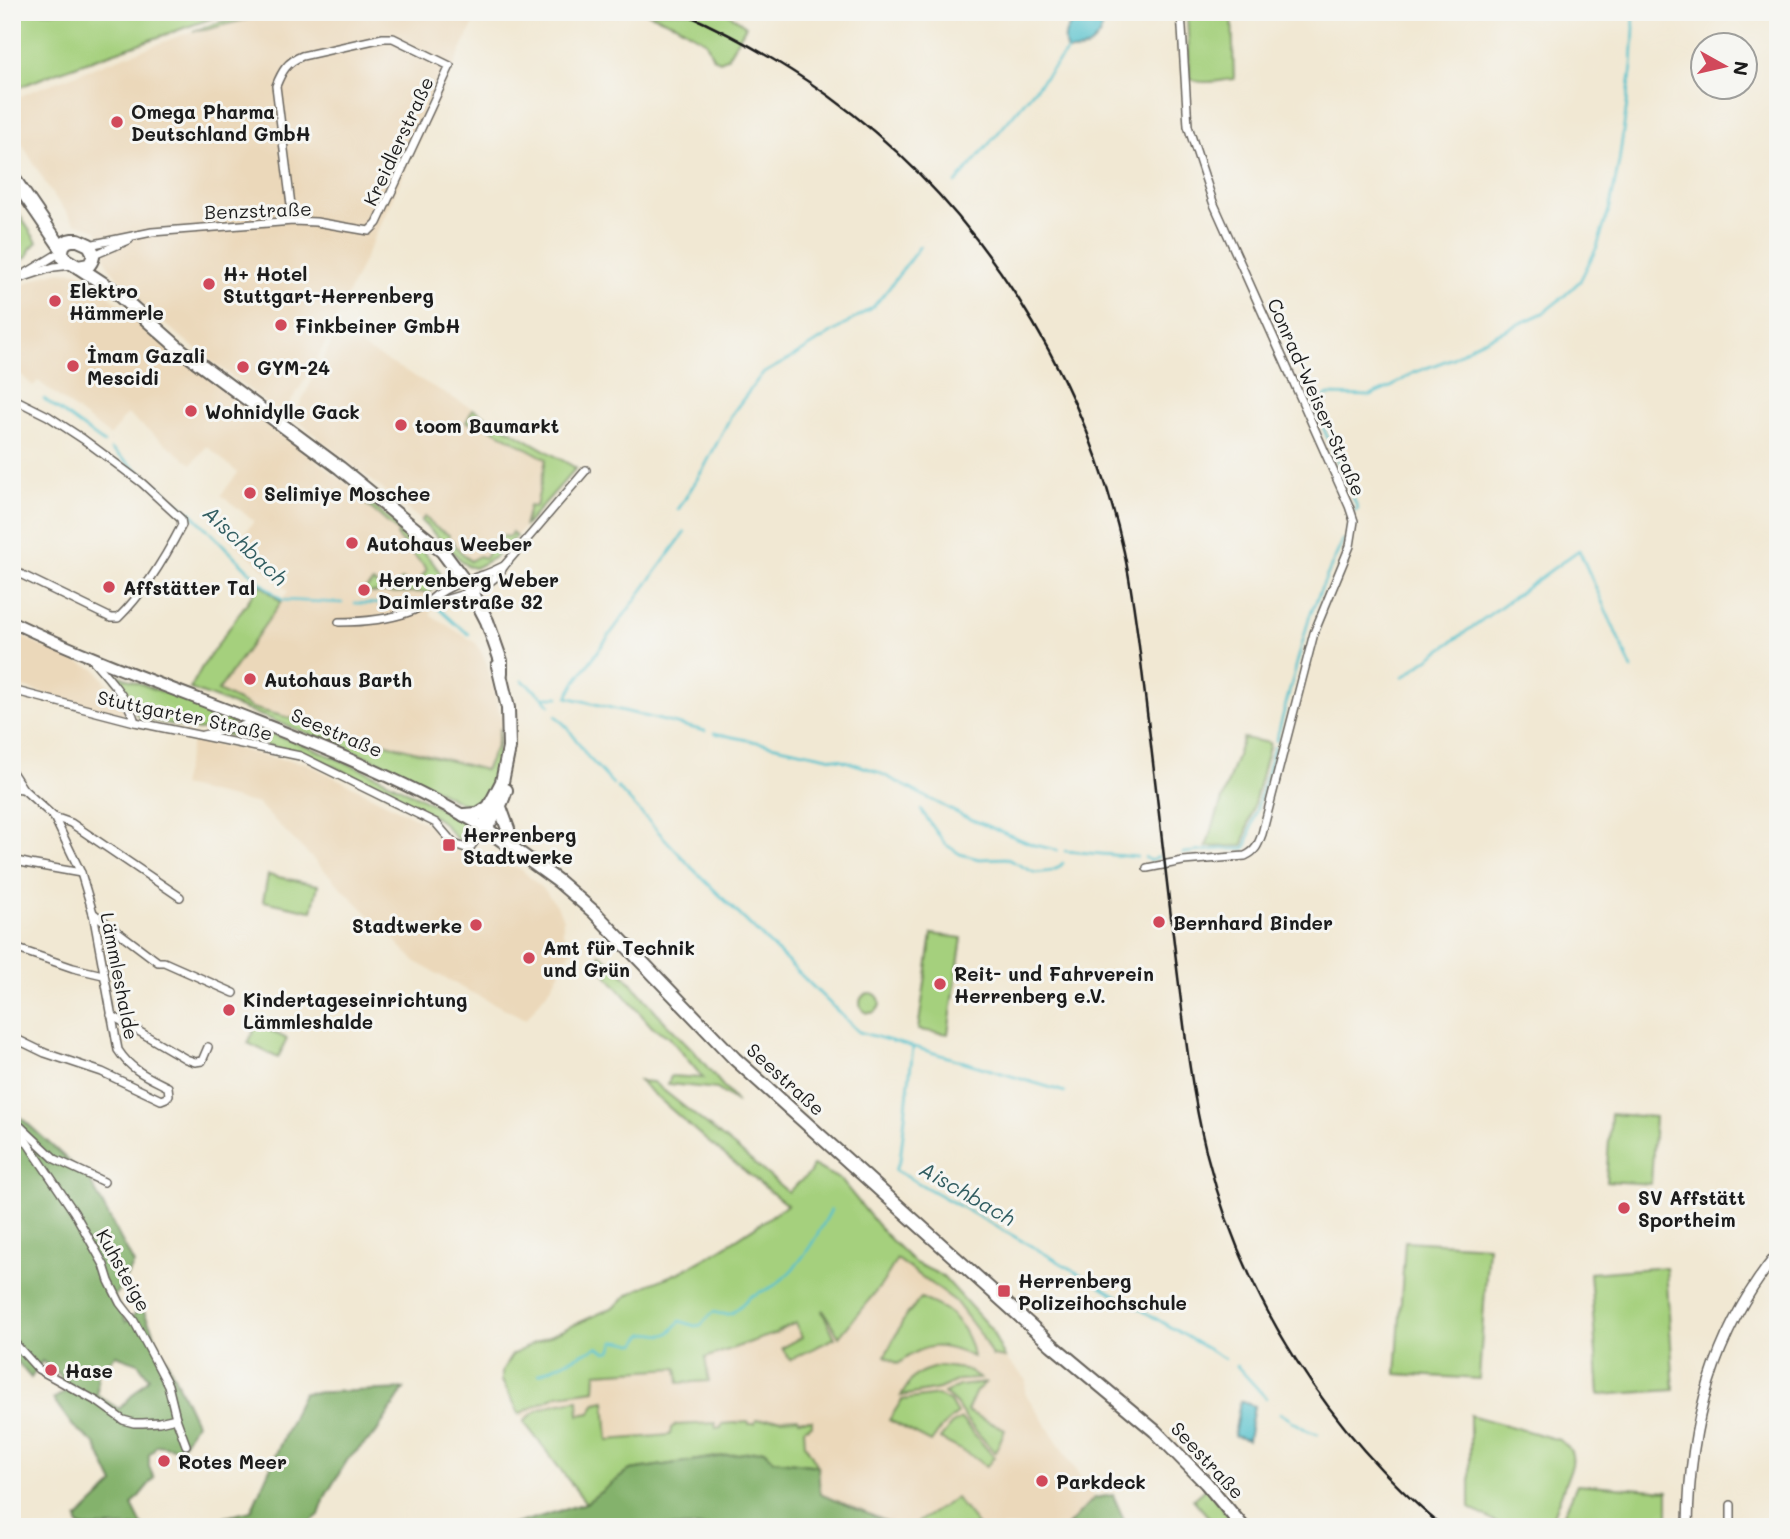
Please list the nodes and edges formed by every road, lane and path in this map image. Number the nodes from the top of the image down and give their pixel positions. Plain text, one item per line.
1 (1181, 12) edge
2 (12, 176) edge
3 (36, 210) junction
4 (293, 221) junction
5 (374, 228) joint
6 (62, 250) junction
7 (89, 250) junction
8 (76, 266) junction
9 (12, 281) edge
10 (113, 290) junction
11 (12, 398) edge
12 (586, 470) dead end
13 (12, 570) edge
14 (464, 587) junction
15 (12, 622) edge
16 (339, 622) dead end
17 (91, 657) junction
18 (12, 690) edge
19 (135, 722) junction
20 (262, 722) junction
21 (202, 736) junction
22 (12, 772) edge
23 (12, 788) edge
24 (23, 789) junction
25 (495, 807) junction
26 (464, 815) junction
27 (54, 817) junction
28 (485, 828) junction
29 (510, 845) junction
30 (12, 860) edge
31 (1147, 867) dead end
32 (81, 873) junction
33 (180, 897) dead end
34 (93, 913) junction
35 (12, 947) edge
36 (103, 975) junction
37 (234, 993) dead end
38 (111, 1015) junction
39 (12, 1037) edge
40 (208, 1047) dead end
41 (12, 1120) edge
42 (104, 1182) dead end
43 (1778, 1253) edge
44 (12, 1340) edge
45 (176, 1418) junction
46 (186, 1445) dead end
47 (1731, 1506) dead end
48 (1243, 1527) edge
49 (1688, 1527) edge
50 (1731, 1527) edge

1 - 31 street, Conrad-Weiser-Straße
2 - 3 main road
3 - 6 main road
3 - 7 main road
4 - 5 street, Benzstraße
4 - 5 street, Kreidlerstraße
4 - 7 street, Benzstraße
6 - 7 main road
6 - 8 main road
6 - 9 street
7 - 8 main road
7 - 10 main road
8 - 9 street
8 - 10 main road
10 - 14 main road
11 - 13 street
12 - 14 street
14 - 16 street
14 - 25 main road
15 - 17 main road, Seestraße
17 - 19 street, Seestraße
17 - 20 main road, Seestraße
18 - 19 street, Stuttgarter Straße
19 - 21 street, Stuttgarter Straße
20 - 21 street, Seestraße
20 - 26 main road, Seestraße
21 - 28 street, Stuttgarter Straße
22 - 24 street, Lämmleshalde
23 - 24 street
24 - 27 street, Lämmleshalde
25 - 26 main road
25 - 28 main road
25 - 29 main road
26 - 28 main road, Seestraße
27 - 32 street, Lämmleshalde
27 - 33 street
28 - 29 main road, Seestraße
29 - 48 main road, Seestraße
30 - 32 street
32 - 34 street, Lämmleshalde
34 - 36 street, Lämmleshalde
34 - 37 street
35 - 36 street
36 - 38 street, Lämmleshalde
38 - 39 street, Lämmleshalde
38 - 40 street
41 - 42 street
41 - 45 street, Kuhsteige
43 - 49 street
44 - 45 street
45 - 46 street, Kuhsteige
47 - 50 street

